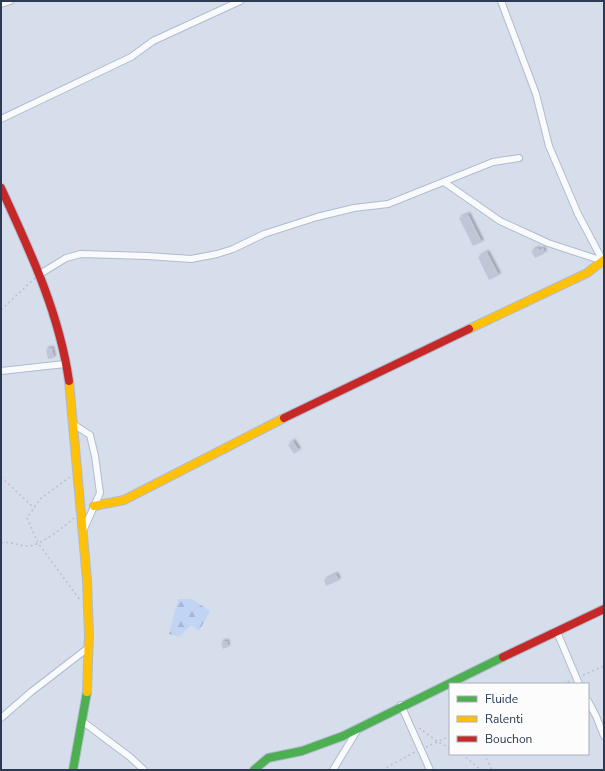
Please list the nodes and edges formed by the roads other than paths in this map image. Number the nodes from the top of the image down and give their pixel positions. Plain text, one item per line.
1 (10, 1) edge
2 (240, 1) edge
3 (501, 1) edge
4 (1, 4) edge
5 (1, 119) edge
6 (519, 158) dead end
7 (444, 182) junction
8 (1, 188) edge
9 (604, 262) edge
10 (40, 274) junction
11 (65, 364) junction
12 (1, 371) edge
13 (73, 424) junction
14 (94, 506) junction
15 (84, 529) junction
16 (604, 608) edge
17 (557, 632) junction
18 (88, 648) junction
19 (577, 681) edge
20 (449, 683) edge
21 (449, 683) edge
22 (589, 703) edge
23 (401, 706) junction
24 (1, 718) edge
25 (82, 721) junction
26 (358, 727) junction
27 (604, 736) edge
28 (73, 770) edge
29 (144, 770) edge
30 (254, 770) edge
31 (333, 770) edge
32 (430, 770) edge

1 - 4 street
2 - 5 street
3 - 9 street
6 - 7 street
7 - 9 street
7 - 10 street
8 - 10 street
9 - 14 street
10 - 11 street
11 - 12 street
11 - 13 street
13 - 14 street
13 - 15 street
14 - 15 street
15 - 18 street
16 - 17 street
17 - 19 street
17 - 20 street
18 - 24 street
18 - 25 street
21 - 23 street
22 - 27 street
23 - 26 street
23 - 32 street
25 - 28 street
25 - 29 street
26 - 30 street
26 - 31 street

